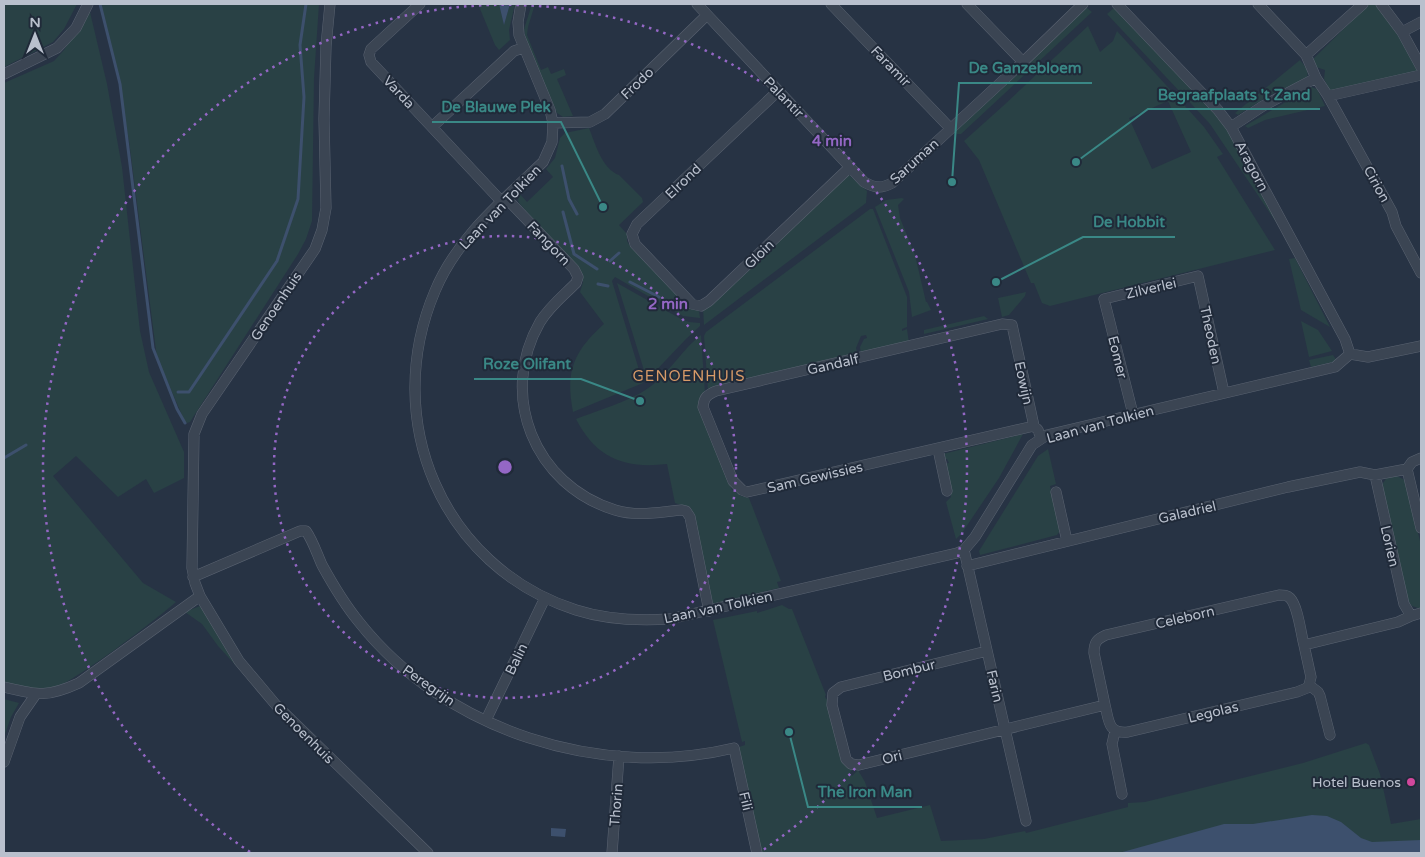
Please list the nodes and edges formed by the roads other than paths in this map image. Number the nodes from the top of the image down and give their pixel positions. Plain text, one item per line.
1 (88, 4) edge
2 (330, 4) edge
3 (420, 4) edge
4 (521, 4) edge
5 (696, 4) edge
6 (831, 4) edge
7 (967, 4) edge
8 (1083, 4) edge
9 (1117, 4) edge
10 (1258, 4) edge
11 (1363, 4) edge
12 (1382, 4) edge
13 (707, 15) junction
14 (1421, 22) edge
15 (1402, 32) junction
16 (523, 48) junction
17 (1306, 55) junction
18 (1023, 62) junction
19 (1421, 67) edge
20 (4, 74) edge
21 (1421, 75) edge
22 (1316, 78) junction
23 (778, 90) junction
24 (1328, 96) junction
25 (553, 123) junction
26 (432, 126) junction
27 (1231, 127) junction
28 (950, 128) junction
29 (850, 167) junction
30 (873, 187) joint
31 (504, 200) junction
32 (1421, 273) edge
33 (666, 276) joint
34 (1198, 276) joint
35 (1104, 299) joint
36 (1012, 325) joint
37 (1421, 346) edge
38 (1350, 354) junction
39 (1224, 393) junction
40 (1132, 414) junction
41 (1034, 426) junction
42 (1041, 438) junction
43 (719, 444) joint
44 (938, 449) junction
45 (1421, 458) edge
46 (1407, 469) junction
47 (1375, 475) junction
48 (947, 491) dead end
49 (1056, 492) dead end
50 (1421, 528) edge
51 (1067, 541) junction
52 (964, 550) junction
53 (967, 566) junction
54 (193, 577) junction
55 (200, 596) junction
56 (545, 598) junction
57 (709, 612) junction
58 (1416, 614) edge
59 (1304, 645) junction
60 (987, 651) junction
61 (1310, 685) junction
62 (4, 687) edge
63 (833, 693) joint
64 (36, 694) junction
65 (1105, 704) junction
66 (486, 720) junction
67 (1005, 729) junction
68 (1115, 731) junction
69 (1330, 735) dead end
70 (734, 748) joint
71 (620, 756) junction
72 (4, 762) edge
73 (1122, 794) dead end
74 (1026, 821) dead end
75 (428, 853) edge
76 (612, 853) edge
77 (757, 853) edge

1 - 20 street
2 - 54 street, Genoenhuis
3 - 26 street, Varda
4 - 16 street, Laan van Tolkien
5 - 13 street, Palantir
6 - 28 street, Faramir
7 - 18 street
8 - 18 street, Saruman
9 - 27 street, Aragorn
10 - 17 street, Cirion
11 - 17 street
12 - 15 street
13 - 23 street, Palantir
13 - 25 street, Frodo
14 - 15 street
15 - 19 street
16 - 25 street, Laan van Tolkien
16 - 26 street
17 - 22 street, Cirion
18 - 28 street, Saruman
21 - 24 street
22 - 24 street, Cirion
22 - 27 street
23 - 29 street, Palantir
23 - 33 street, Elrond
24 - 32 street, Cirion
25 - 31 street, Laan van Tolkien
26 - 31 street, Varda
27 - 38 street, Aragorn
28 - 30 street, Saruman
29 - 30 street, Palantir
29 - 33 street, Gloin
31 - 56 street, Laan van Tolkien
31 - 57 street, Fangorn
34 - 35 street, Zilverlei
34 - 39 street, Theoden
35 - 40 street, Eomer
36 - 41 street, Eowijn
36 - 43 street, Gandalf
37 - 38 street
38 - 39 street, Laan van Tolkien
39 - 40 street, Laan van Tolkien
40 - 42 street, Laan van Tolkien
41 - 42 street, Eowijn
41 - 44 street, Sam Gewissies
42 - 52 street, Laan van Tolkien
43 - 44 street, Sam Gewissies
44 - 48 street
45 - 46 street
46 - 47 street, Galadriel
46 - 50 street
47 - 51 street, Galadriel
47 - 58 street, Lorien
49 - 51 street
51 - 53 street, Galadriel
52 - 53 street, Farin
52 - 57 street, Laan van Tolkien
53 - 60 street, Farin
54 - 55 street, Genoenhuis
54 - 66 street, Peregrijn
55 - 64 street
55 - 75 street, Genoenhuis
56 - 57 street, Laan van Tolkien
56 - 66 street, Balin
58 - 59 street
59 - 61 street
59 - 65 street, Celeborn
60 - 63 street, Bombur
60 - 67 street, Farin
61 - 68 street, Legolas
61 - 69 street
62 - 64 street
63 - 67 street, Ori
64 - 72 street
65 - 67 street
65 - 68 street
66 - 71 street, Peregrijn
67 - 74 street, Farin
68 - 73 street
70 - 71 street, Peregrijn
70 - 77 street, Fili
71 - 76 street, Thorin

